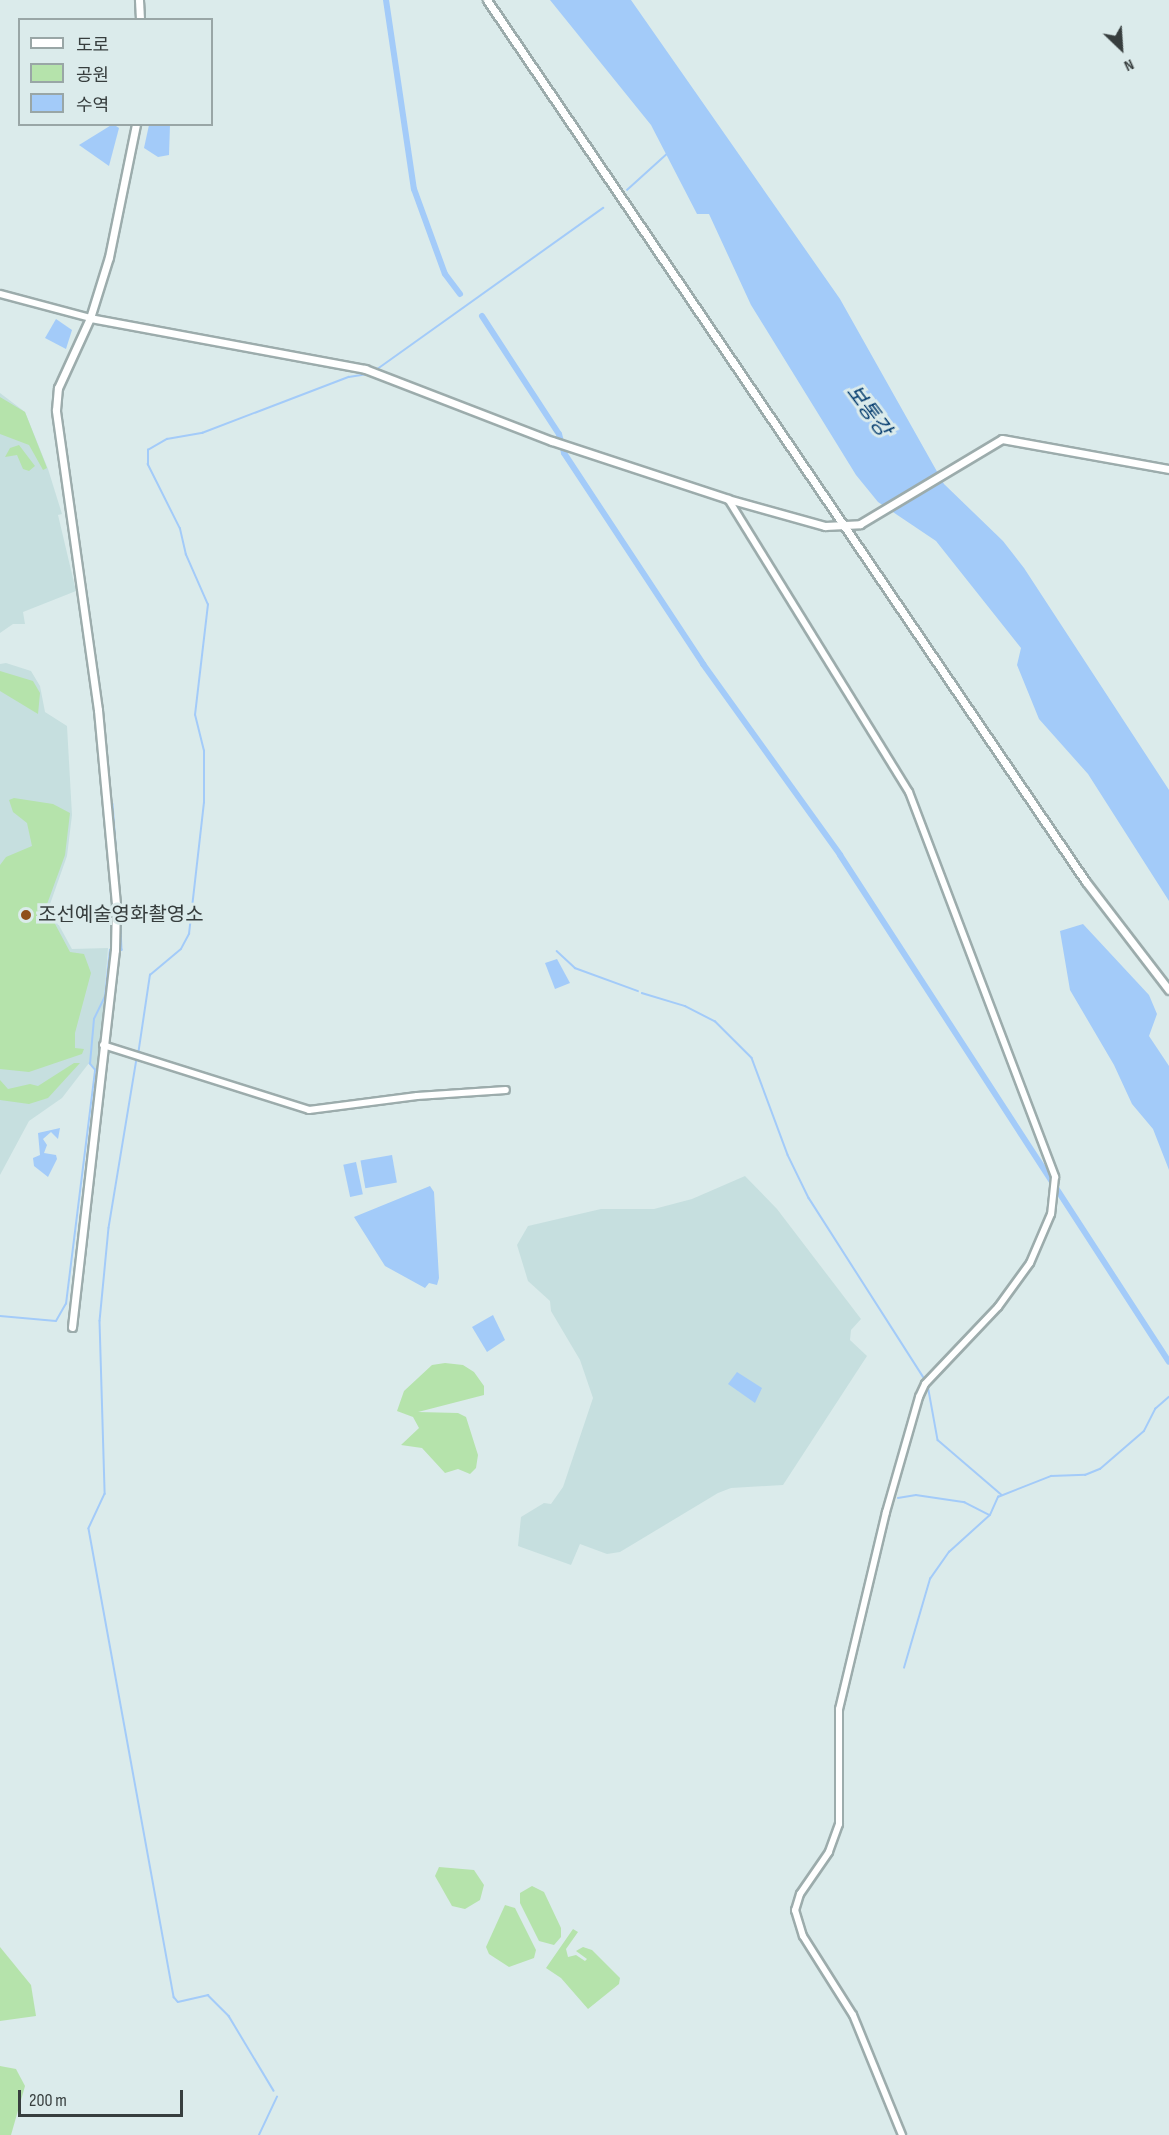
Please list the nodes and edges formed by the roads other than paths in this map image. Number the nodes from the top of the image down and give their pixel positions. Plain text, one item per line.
1 (139, 0) edge
2 (487, 0) edge
3 (140, 18) edge
4 (136, 126) edge
5 (0, 294) edge
6 (90, 318) junction
7 (1169, 469) edge
8 (728, 499) junction
9 (845, 528) junction
10 (1169, 990) edge
11 (103, 1045) junction
12 (506, 1090) dead end
13 (72, 1327) dead end
14 (902, 2135) edge

1 - 3 main road
2 - 9 main road
4 - 6 main road
5 - 6 street
6 - 8 main road
6 - 11 main road
7 - 9 main road
8 - 9 main road
8 - 14 street
9 - 10 main road
11 - 12 street
11 - 13 main road

